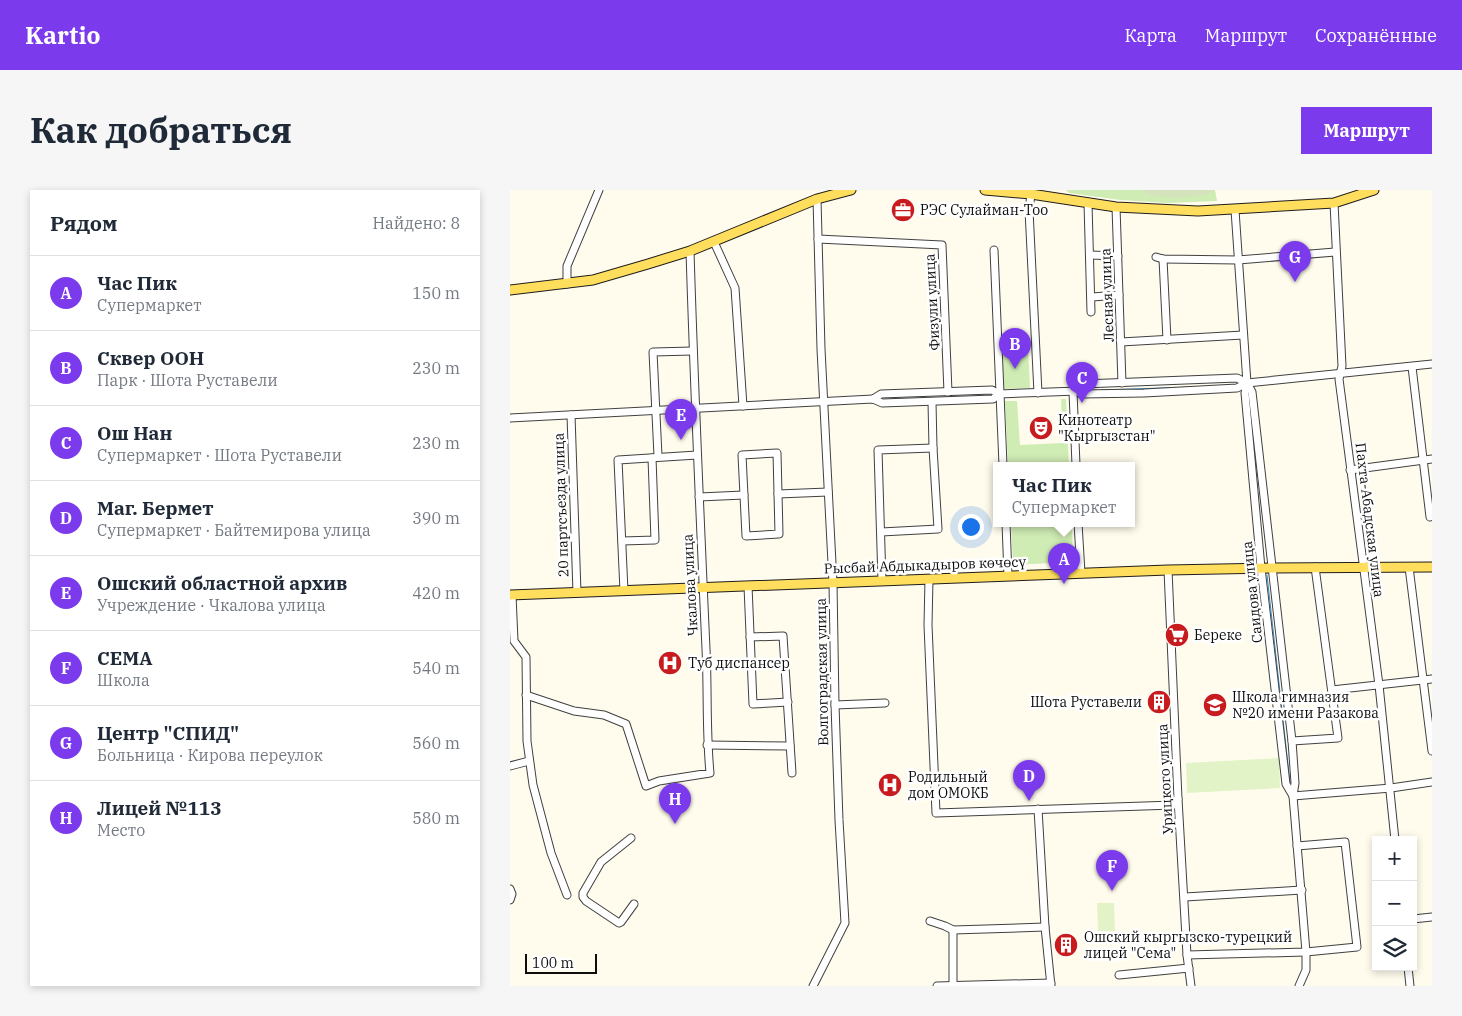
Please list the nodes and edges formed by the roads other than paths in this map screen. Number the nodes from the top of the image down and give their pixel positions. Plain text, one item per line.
1 (599, 190) edge
2 (851, 190) edge
3 (985, 190) edge
4 (1374, 190) edge
5 (1031, 194) junction
6 (1056, 194) edge
7 (817, 200) junction
8 (1088, 203) junction
9 (1334, 203) junction
10 (1116, 207) junction
11 (1235, 210) junction
12 (818, 239) junction
13 (714, 242) junction
14 (994, 250) dead end
15 (690, 251) junction
16 (1335, 252) junction
17 (1090, 255) junction
18 (1118, 256) junction
19 (1156, 256) dead end
20 (1164, 259) junction
21 (1238, 260) junction
22 (567, 284) junction
23 (510, 290) edge
24 (1119, 295) junction
25 (1092, 297) junction
26 (1091, 312) dead end
27 (1243, 335) junction
28 (1167, 340) junction
29 (1121, 342) junction
30 (693, 351) junction
31 (1432, 364) edge
32 (1412, 367) junction
33 (1340, 374) junction
34 (1122, 383) junction
35 (1247, 383) junction
36 (1075, 391) junction
37 (948, 392) junction
38 (1038, 393) junction
39 (999, 394) junction
40 (873, 399) junction
41 (824, 402) junction
42 (932, 402) junction
43 (742, 406) junction
44 (695, 408) junction
45 (655, 411) junction
46 (571, 415) junction
47 (510, 418) edge
48 (933, 448) junction
49 (697, 455) junction
50 (655, 457) junction
51 (1432, 459) edge
52 (1424, 460) junction
53 (1003, 462) edge
54 (1076, 462) edge
55 (1350, 470) junction
56 (828, 492) junction
57 (744, 494) junction
58 (778, 494) junction
59 (699, 497) junction
60 (1430, 517) dead end
61 (1006, 527) edge
62 (1078, 527) edge
63 (881, 532) junction
64 (622, 541) junction
65 (1315, 567) junction
66 (1363, 567) junction
67 (1409, 567) junction
68 (1432, 567) edge
69 (1261, 568) junction
70 (1271, 568) junction
71 (1168, 570) junction
72 (1081, 573) junction
73 (1008, 576) junction
74 (929, 579) junction
75 (882, 581) junction
76 (833, 583) junction
77 (748, 586) junction
78 (703, 588) junction
79 (624, 591) junction
80 (577, 593) junction
81 (511, 595) edge
82 (750, 637) junction
83 (1432, 679) edge
84 (1424, 680) junction
85 (1379, 685) junction
86 (1332, 690) junction
87 (526, 695) junction
88 (788, 702) junction
89 (885, 703) dead end
90 (835, 704) junction
91 (1292, 741) junction
92 (707, 745) junction
93 (790, 746) junction
94 (1432, 751) edge
95 (529, 761) junction
96 (510, 766) edge
97 (792, 773) dead end
98 (1432, 782) edge
99 (1391, 788) junction
100 (1294, 796) junction
101 (1178, 799) junction
102 (1038, 809) junction
103 (1396, 836) edge
104 (631, 838) dead end
105 (1297, 846) junction
106 (510, 889) edge
107 (1302, 890) junction
108 (567, 895) dead end
109 (1185, 897) junction
110 (510, 900) edge
111 (634, 904) dead end
112 (1432, 918) edge
113 (1417, 919) edge
114 (930, 922) dead end
115 (1045, 927) junction
116 (952, 930) junction
117 (1306, 952) junction
118 (1187, 955) junction
119 (1189, 968) junction
120 (1408, 971) edge
121 (1119, 975) dead end
122 (1051, 984) edge
123 (813, 986) edge
124 (937, 986) edge
125 (953, 986) edge
126 (1191, 986) edge
127 (1299, 986) edge
128 (1410, 986) edge

1 - 22 street
2 - 7 main road
3 - 5 main road
4 - 9 main road
5 - 6 main road
5 - 38 street
6 - 8 main road
7 - 12 street, Волгоградская улица
7 - 13 main road
8 - 10 main road
8 - 17 street
9 - 11 main road
9 - 16 street, Пахта-Абадская улица
10 - 11 main road
10 - 18 street, Лесная улица
11 - 21 street, Саидова улица
12 - 37 street, Физули улица
12 - 41 street, Волгоградская улица
13 - 15 main road
13 - 43 street
14 - 39 street
15 - 22 main road
15 - 30 street, Чкалова улица
16 - 21 street
16 - 33 street, Пахта-Абадская улица
17 - 18 street
17 - 25 street
18 - 24 street, Лесная улица
19 - 20 street
20 - 21 street
20 - 28 street
21 - 27 street, Саидова улица
22 - 23 main road
24 - 25 street
24 - 29 street, Лесная улица
25 - 26 street
27 - 28 street
27 - 35 street, Саидова улица
28 - 29 street
29 - 34 street, Лесная улица
30 - 44 street, Чкалова улица
30 - 45 street
31 - 32 street
32 - 33 street
32 - 52 street
33 - 35 street
33 - 55 street, Пахта-Абадская улица
34 - 35 street
34 - 36 street
35 - 36 street
35 - 69 street, Саидова улица
35 - 70 street, Саидова улица
36 - 38 street
36 - 54 street
37 - 39 street
37 - 40 street
38 - 39 street
39 - 42 street
39 - 53 street
40 - 41 street
40 - 42 street
41 - 43 street
41 - 56 street, Волгоградская улица
42 - 48 street
43 - 44 street
44 - 45 street
44 - 49 street, Чкалова улица
45 - 46 street
45 - 50 street
46 - 47 street
46 - 80 street, 20 партсъезда улица
48 - 63 street
48 - 63 street
49 - 50 street
49 - 59 street, Чкалова улица
50 - 64 street
50 - 64 street
51 - 52 street
52 - 55 street
52 - 60 street
55 - 66 street, Пахта-Абадская улица
56 - 58 street
56 - 76 street, Волгоградская улица
57 - 58 street
57 - 58 street
57 - 59 street
59 - 78 street, Чкалова улица
61 - 73 street
62 - 72 street
63 - 75 street
64 - 79 street
65 - 66 main road, Рысбай Абдыкадыров көчөсү
65 - 70 main road, Рысбай Абдыкадыров көчөсү
65 - 86 street
66 - 67 main road, Рысбай Абдыкадыров көчөсү
66 - 85 street, Пахта-Абадская улица
67 - 68 main road, Рысбай Абдыкадыров көчөсү
67 - 84 street
69 - 70 main road, Рысбай Абдыкадыров көчөсү
69 - 71 main road, Рысбай Абдыкадыров көчөсү
69 - 100 street, Саидова улица
70 - 91 street, Саидова улица
71 - 72 main road, Рысбай Абдыкадыров көчөсү
71 - 101 street, Урицкого улица
72 - 73 main road, Рысбай Абдыкадыров көчөсү
73 - 74 main road, Рысбай Абдыкадыров көчөсү
74 - 75 main road, Рысбай Абдыкадыров көчөсү
74 - 102 street
75 - 76 main road, Рысбай Абдыкадыров көчөсү
76 - 77 main road, Рысбай Абдыкадыров көчөсү
76 - 90 street, Волгоградская улица
77 - 78 main road, Рысбай Абдыкадыров көчөсү
77 - 82 street
78 - 79 main road, Рысбай Абдыкадыров көчөсү
78 - 92 street, Чкалова улица
79 - 80 main road, Рысбай Абдыкадыров көчөсү
80 - 81 main road, Рысбай Абдыкадыров көчөсү
81 - 87 street
82 - 88 street
82 - 88 street
83 - 84 street
84 - 85 street
84 - 94 street
85 - 86 street
85 - 99 street, Пахта-Абадская улица
86 - 91 street
87 - 92 street, Чкалова улица
87 - 95 street
88 - 93 street
89 - 90 street
90 - 123 street, Волгоградская улица
91 - 100 street, Саидова улица
92 - 93 street
93 - 97 street
95 - 96 street
95 - 108 street
98 - 99 street
99 - 100 street
99 - 103 street, Пахта-Абадская улица
100 - 105 street, Саидова улица
101 - 102 street
101 - 109 street, Урицкого улица
102 - 115 street
104 - 111 street
105 - 107 street, Саидова улица
105 - 117 street
106 - 110 street
107 - 109 street
107 - 117 street, Саидова улица
109 - 118 street, Урицкого улица
112 - 113 street
114 - 116 street
115 - 116 street
115 - 122 street
116 - 125 street
117 - 118 street
117 - 127 street, Саидова улица
118 - 119 street, Урицкого улица
119 - 121 street
119 - 126 street, Урицкого улица
120 - 128 street
122 - 125 street
124 - 125 street

